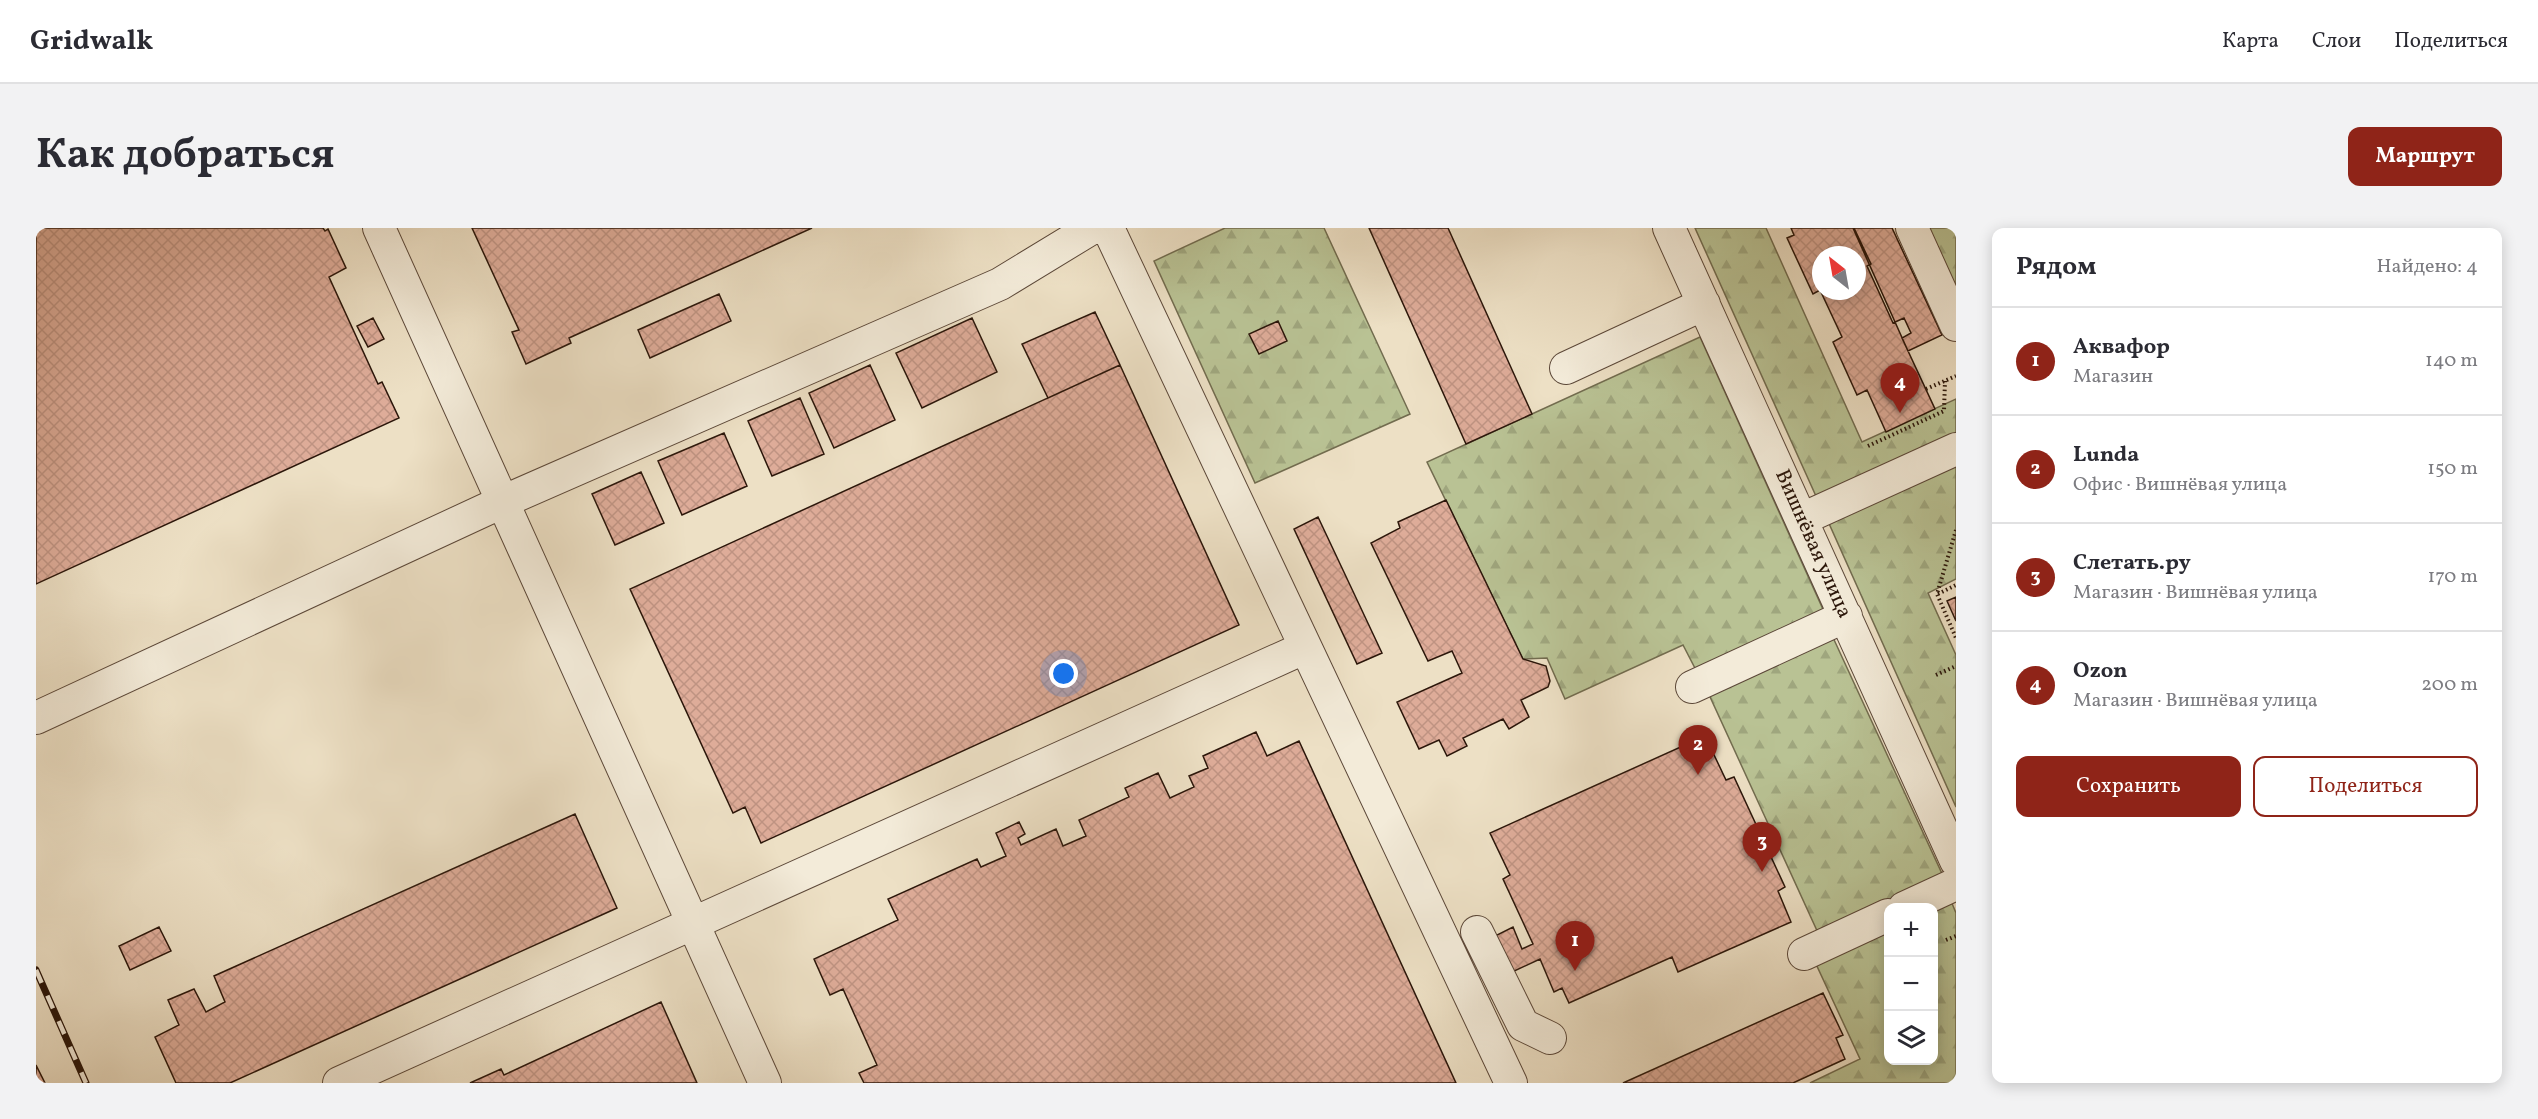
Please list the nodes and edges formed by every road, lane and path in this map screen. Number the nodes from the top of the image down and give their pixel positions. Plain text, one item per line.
1 (379, 228) edge
2 (1092, 228) edge
3 (1108, 228) edge
4 (1669, 228) edge
5 (1912, 228) edge
6 (1704, 304) junction
7 (1956, 325) edge
8 (1566, 368) dead end
9 (1956, 375) edge
10 (1945, 381) junction
11 (1926, 389) dead end
12 (1868, 446) dead end
13 (1956, 449) edge
14 (502, 502) junction
15 (1802, 519) junction
16 (1956, 530) edge
17 (1956, 585) edge
18 (1937, 594) junction
19 (1846, 616) junction
20 (1956, 638) edge
21 (1304, 648) junction
22 (1956, 666) edge
23 (1936, 675) dead end
24 (1692, 687) dead end
25 (36, 718) edge
26 (1956, 861) edge
27 (1956, 884) edge
28 (1915, 903) edge
29 (1884, 917) edge
30 (693, 922) junction
31 (1477, 932) dead end
32 (1956, 936) edge
33 (1946, 940) dead end
34 (1803, 954) dead end
35 (1550, 1038) dead end
36 (387, 1073) edge
37 (339, 1083) edge
38 (765, 1083) edge
39 (1510, 1083) edge

1 - 14 street
2 - 14 street
3 - 21 street
4 - 6 street, Вишнёвая улица
5 - 7 street
6 - 8 street
6 - 15 street, Вишнёвая улица
9 - 10 path
10 - 11 path
10 - 12 path
13 - 15 street
14 - 25 street
14 - 30 street
15 - 19 street, Вишнёвая улица
16 - 18 path
17 - 18 path
18 - 20 path
19 - 24 street
19 - 26 street, Вишнёвая улица
21 - 30 street
21 - 39 street
22 - 23 path
27 - 28 street
29 - 34 street
30 - 36 street
30 - 38 street
31 - 35 street
32 - 33 path
36 - 37 street

